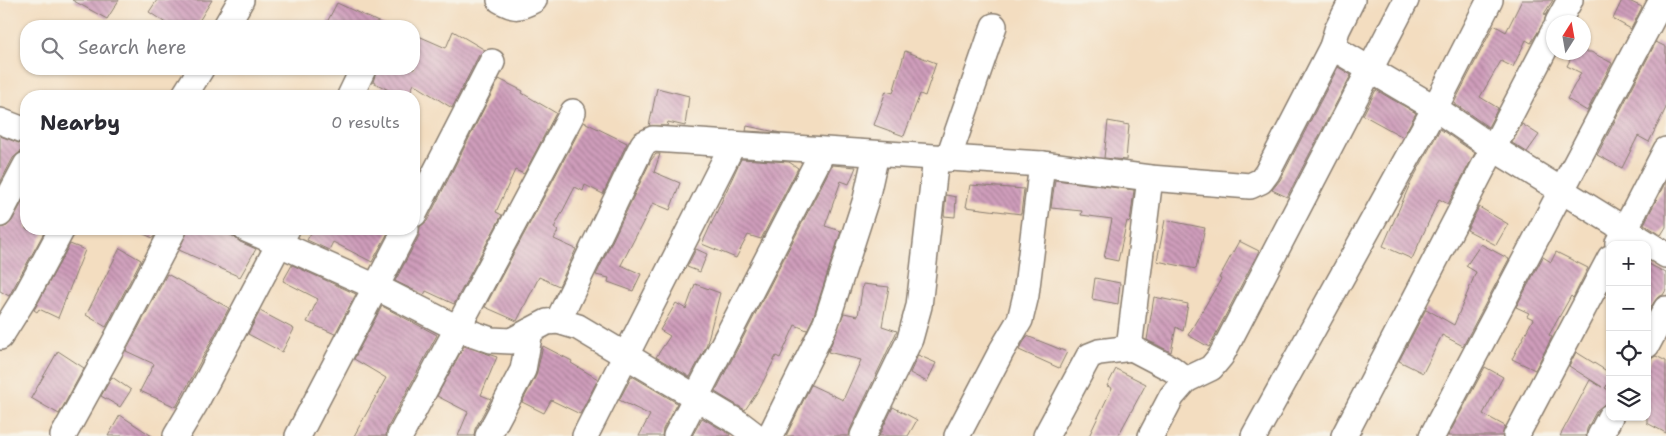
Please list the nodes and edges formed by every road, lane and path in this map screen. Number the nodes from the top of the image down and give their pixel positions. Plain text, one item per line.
1 (241, 0) edge
2 (500, 0) edge
3 (534, 0) edge
4 (1352, 0) edge
5 (1406, 0) edge
6 (1490, 0) edge
7 (1570, 0) edge
8 (1662, 0) edge
9 (1562, 15) edge
10 (229, 20) edge
11 (994, 26) dead end
12 (1546, 46) edge
13 (1332, 47) junction
14 (492, 62) dead end
15 (1371, 70) junction
16 (197, 75) edge
17 (360, 75) edge
18 (188, 90) edge
19 (353, 90) edge
20 (1435, 108) junction
21 (573, 112) dead end
22 (0, 121) edge
23 (20, 129) edge
24 (733, 144) junction
25 (1493, 148) junction
26 (823, 150) junction
27 (1666, 150) edge
28 (876, 154) junction
29 (942, 158) junction
30 (1042, 164) junction
31 (20, 176) edge
32 (1150, 178) junction
33 (1561, 190) junction
34 (420, 202) edge
35 (0, 214) edge
36 (59, 235) edge
37 (171, 235) edge
38 (403, 235) edge
39 (1621, 236) edge
40 (283, 237) edge
41 (1666, 255) edge
42 (1606, 266) edge
43 (376, 287) junction
44 (1666, 309) edge
45 (558, 320) junction
46 (457, 328) junction
47 (530, 331) junction
48 (0, 337) edge
49 (1651, 337) edge
50 (1132, 348) junction
51 (626, 355) junction
52 (1186, 380) junction
53 (697, 397) junction
54 (1608, 421) edge
55 (63, 436) edge
56 (176, 436) edge
57 (298, 436) edge
58 (400, 436) edge
59 (488, 436) edge
60 (585, 436) edge
61 (676, 436) edge
62 (756, 436) edge
63 (770, 436) edge
64 (863, 436) edge
65 (957, 436) edge
66 (1046, 436) edge
67 (1151, 436) edge
68 (1254, 436) edge
69 (1344, 436) edge
70 (1432, 436) edge
71 (1516, 436) edge
72 (1600, 436) edge

1 - 10 street
2 - 3 street
4 - 13 street
5 - 15 street
6 - 20 street
7 - 9 street
8 - 33 street
11 - 29 street
12 - 25 street
13 - 15 street
13 - 32 street
14 - 34 street
15 - 20 street
15 - 52 street
16 - 18 street
17 - 19 street
20 - 25 street
20 - 68 street
21 - 46 street
22 - 23 street
24 - 26 street
24 - 45 street
24 - 51 street
25 - 33 street
25 - 69 street
26 - 28 street
26 - 53 street
27 - 39 street
28 - 29 street
28 - 63 street
29 - 30 street
29 - 64 street
30 - 32 street
30 - 65 street
31 - 35 street
32 - 50 street
33 - 39 street
33 - 70 street
36 - 48 street
37 - 55 street
38 - 43 street
39 - 41 street
40 - 43 street
40 - 56 street
42 - 71 street
43 - 46 street
43 - 57 street
44 - 49 street
45 - 47 street
45 - 51 street
46 - 47 street
46 - 58 street
47 - 59 street
50 - 52 street
50 - 66 street
51 - 53 street
51 - 60 street
52 - 67 street
53 - 61 street
53 - 62 street
54 - 72 street

